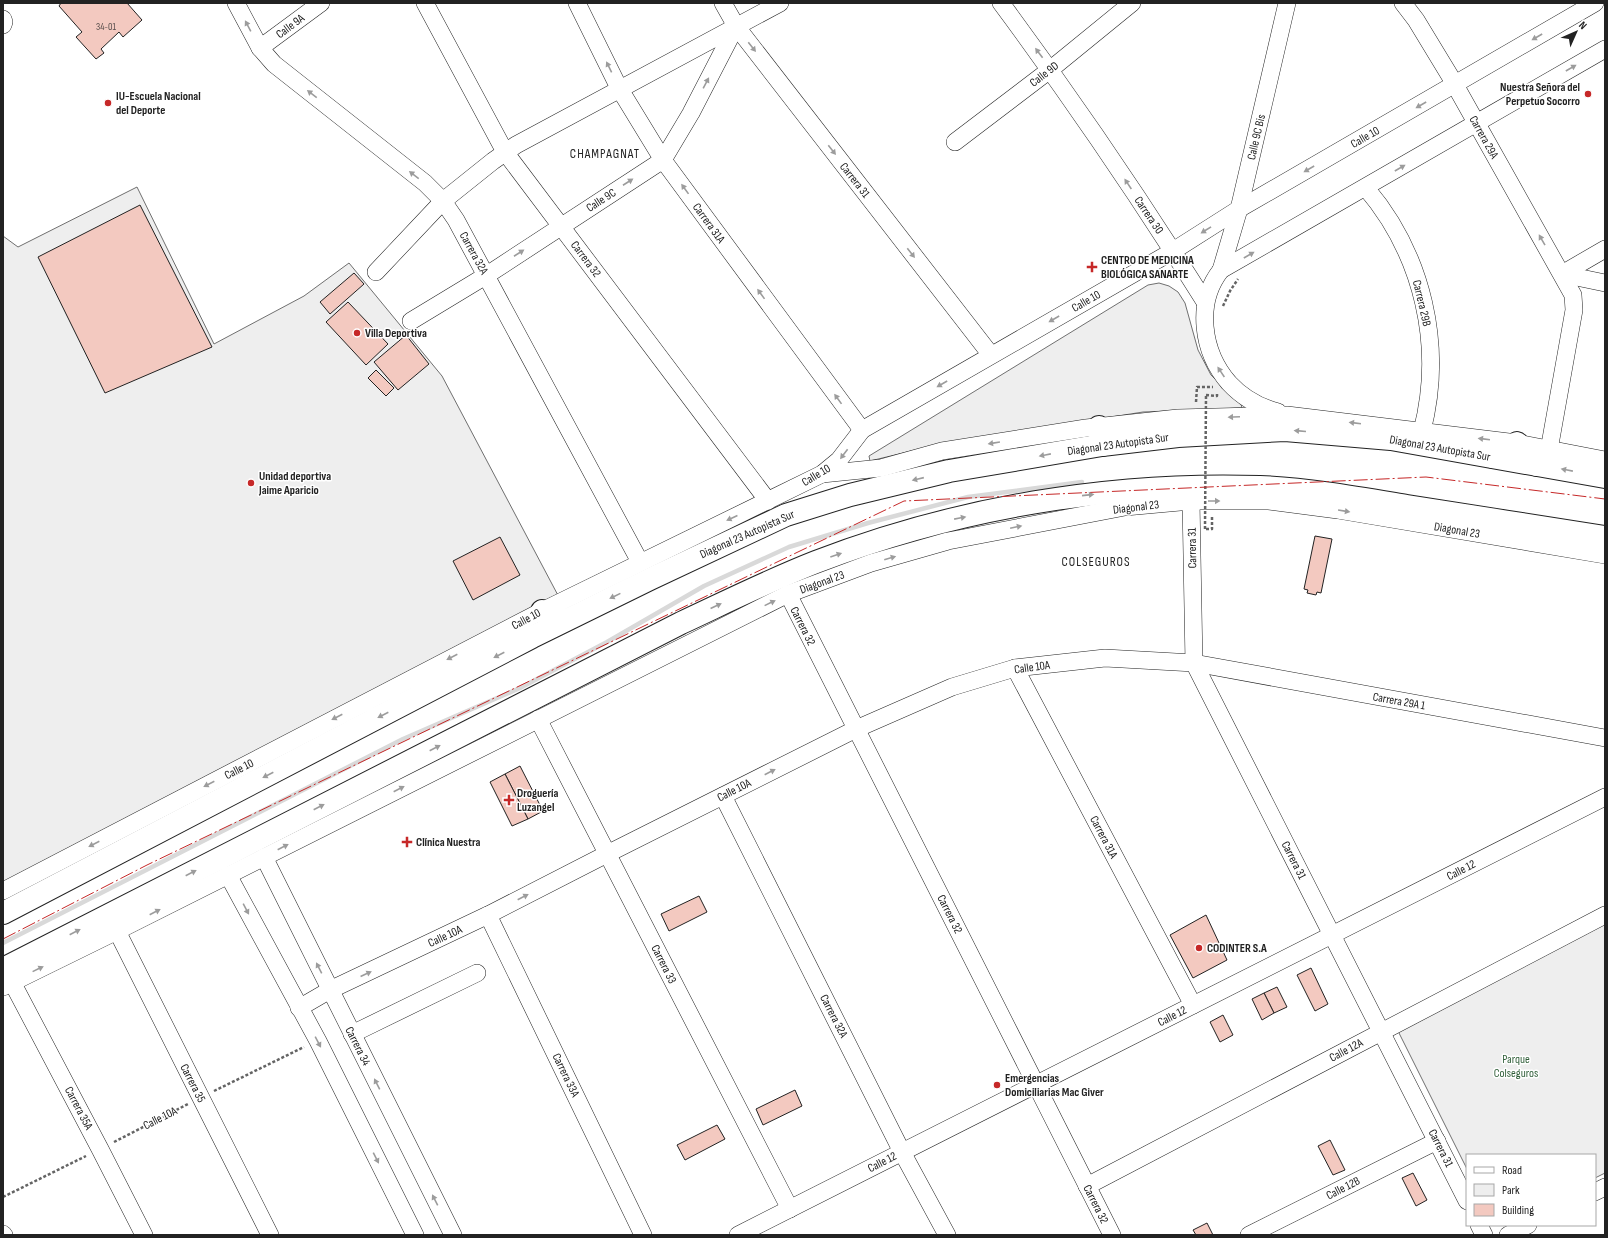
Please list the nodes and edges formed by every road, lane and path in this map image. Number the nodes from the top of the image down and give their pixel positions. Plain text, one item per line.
1 (236, 3) edge
2 (320, 3) edge
3 (425, 3) edge
4 (577, 3) edge
5 (723, 3) edge
6 (780, 3) edge
7 (1001, 3) edge
8 (1132, 3) edge
9 (1287, 3) edge
10 (1403, 3) edge
11 (1595, 3) edge
12 (3, 19) edge
13 (3, 25) edge
14 (736, 26) junction
15 (260, 48) junction
16 (1605, 49) edge
17 (1050, 69) junction
18 (1455, 85) junction
19 (619, 88) junction
20 (1477, 123) junction
21 (955, 142) dead end
22 (505, 152) junction
23 (663, 160) junction
24 (1366, 188) junction
25 (443, 201) junction
26 (1239, 209) junction
27 (561, 226) junction
28 (1605, 249) edge
29 (1173, 251) junction
30 (1221, 270) junction
31 (376, 272) dead end
32 (1562, 274) junction
33 (487, 275) junction
34 (1238, 279) dead end
35 (1605, 283) edge
36 (1205, 302) junction
37 (1223, 308) dead end
38 (411, 321) dead end
39 (991, 356) junction
40 (1197, 387) dead end
41 (1218, 388) dead end
42 (1218, 392) dead end
43 (1287, 415) junction
44 (862, 430) junction
45 (1422, 431) junction
46 (1100, 436) junction
47 (1517, 443) junction
48 (1543, 457) junction
49 (1493, 458) junction
50 (1605, 460) edge
51 (822, 474) junction
52 (1605, 478) edge
53 (768, 501) junction
54 (1191, 501) junction
55 (1212, 515) dead end
56 (1605, 537) edge
57 (1605, 555) edge
58 (645, 570) junction
59 (788, 594) junction
60 (539, 612) junction
61 (565, 620) junction
62 (532, 637) junction
63 (1194, 664) junction
64 (1015, 668) junction
65 (538, 719) junction
66 (856, 729) junction
67 (1605, 738) edge
68 (723, 796) junction
69 (1605, 797) edge
70 (607, 854) junction
71 (264, 857) junction
72 (228, 875) junction
73 (3, 891) edge
74 (35, 896) junction
75 (3, 899) edge
76 (3, 913) edge
77 (488, 915) junction
78 (1605, 915) edge
79 (117, 931) junction
80 (1332, 935) junction
81 (477, 973) dead end
82 (6, 979) edge
83 (330, 990) junction
84 (1193, 1006) junction
85 (299, 1008) junction
86 (1381, 1032) junction
87 (352, 1034) junction
88 (318, 1041) junction
89 (1036, 1084) junction
90 (201, 1098) junction
91 (1437, 1141) junction
92 (100, 1149) junction
93 (902, 1152) junction
94 (1087, 1186) junction
95 (1605, 1187) edge
96 (1596, 1192) edge
97 (3, 1197) edge
98 (1466, 1198) edge
99 (790, 1209) junction
100 (1480, 1226) edge
101 (1526, 1226) edge
102 (144, 1235) edge
103 (270, 1235) edge
104 (415, 1235) edge
105 (453, 1235) edge
106 (644, 1235) edge
107 (738, 1235) edge
108 (946, 1235) edge
109 (1112, 1235) edge
110 (1249, 1235) edge
111 (1484, 1235) edge
112 (1508, 1235) edge

15 -> 1 street, Carrera 32A
2 - 15 street, Calle 9A
3 - 22 street, Carrera 32
19 -> 4 street, Carrera 31A
5 - 14 street, Carrera 31
6 - 14 street
17 -> 7 street, Carrera 30
8 - 17 street, Calle 9D
9 - 26 street, Calle 9C Bis
10 - 18 street, Carrera 29A
11 -> 18 street, Calle 10
12 - 13 street
14 - 19 street
23 -> 14 street, Calle 9C
14 -> 39 street, Carrera 31
25 -> 15 street, Carrera 32A
20 -> 16 street
17 - 21 street, Calle 9D
29 -> 17 street, Carrera 30
18 - 20 street, Carrera 29A
18 -> 26 street, Calle 10
19 - 22 street
19 - 23 street, Carrera 31A
24 -> 20 street
32 -> 20 street, Carrera 29A
22 - 25 street
22 - 27 street, Carrera 32
27 -> 23 street, Calle 9C
44 -> 23 street, Carrera 31A
30 -> 24 street
24 - 45 street, Carrera 29B
25 - 31 street
25 - 33 street, Carrera 32A
26 -> 29 street, Calle 10
26 - 30 street, Calle 9C Bis
33 -> 27 street, Calle 9C
27 - 53 street, Carrera 32
28 - 32 street
29 - 36 street, Carrera 30
29 -> 39 street, Calle 10
30 - 36 street
32 - 35 street
32 - 48 street, Carrera 29A
33 - 38 street, Calle 9C
33 - 58 street, Carrera 32A
34 - 37 path
43 -> 36 street
39 -> 44 street, Calle 10
40 - 41 path
42 - 55 path, bridge
45 -> 43 street
43 -> 46 street
44 -> 51 street, Calle 10
47 -> 45 street
49 -> 46 main road, Diagonal 23 Autopista Sur
46 -> 51 street
46 -> 58 main road, Diagonal 23 Autopista Sur
47 - 48 main road
47 - 49 main road
48 - 49 main road, Diagonal 23 Autopista Sur
48 - 50 street
52 -> 48 main road, Diagonal 23 Autopista Sur
51 - 53 street, Calle 10
53 -> 58 street, Calle 10
54 -> 57 street, Diagonal 23
59 -> 54 street, Diagonal 23
54 - 63 street, Carrera 31
82 -> 56 main road
58 - 60 street, Calle 10
58 -> 61 main road, Calle 10
65 -> 59 street, Diagonal 23
59 - 66 street, Carrera 32
60 - 61 main road
60 - 62 main road
60 -> 73 street, Calle 10
61 - 62 main road, Calle 10
62 -> 74 main road, Calle 10
63 - 64 street, Calle 10A
63 - 67 street, Carrera 29A 1
63 - 80 street, Carrera 31
64 - 66 street, Calle 10A
64 - 84 street, Carrera 31A
65 - 70 street, Carrera 33
71 -> 65 street
68 -> 66 street, Calle 10A
66 - 89 street, Carrera 32
68 - 70 street, Calle 10A
68 - 93 street, Carrera 32A
69 - 80 street, Calle 12
77 -> 70 street, Calle 10A
70 - 99 street, Carrera 33
71 - 72 street
83 -> 71 street, Carrera 34
79 -> 72 street
72 -> 85 street
74 - 75 main road
74 - 76 main road, Calle 10
83 -> 77 street, Calle 10A
77 - 106 street, Carrera 33A
78 - 86 street, Calle 12A
82 -> 79 street
79 - 90 street, Carrera 35
80 - 84 street, Calle 12
80 - 86 street, Carrera 31
81 - 87 street
82 - 92 street, Carrera 35A
83 - 85 street, Calle 10A
83 - 87 street, Carrera 34
84 - 89 street, Calle 12
85 - 88 street
86 - 91 street, Carrera 31
86 - 94 street, Calle 12A
105 -> 87 street, Carrera 34
88 - 90 path, Calle 10A
88 -> 104 street
89 - 93 street, Calle 12
89 - 94 street, Carrera 32
90 - 92 path, Calle 10A
90 - 103 street, Carrera 35
91 - 98 street, Carrera 31
91 - 110 street, Calle 12B
92 - 97 path, Calle 10A
92 - 102 street, Carrera 35A
93 - 99 street, Calle 12
93 - 108 street, Carrera 32A
94 - 109 street, Carrera 32
95 - 96 street
99 - 107 street, Calle 12
100 - 111 street
101 - 112 street

